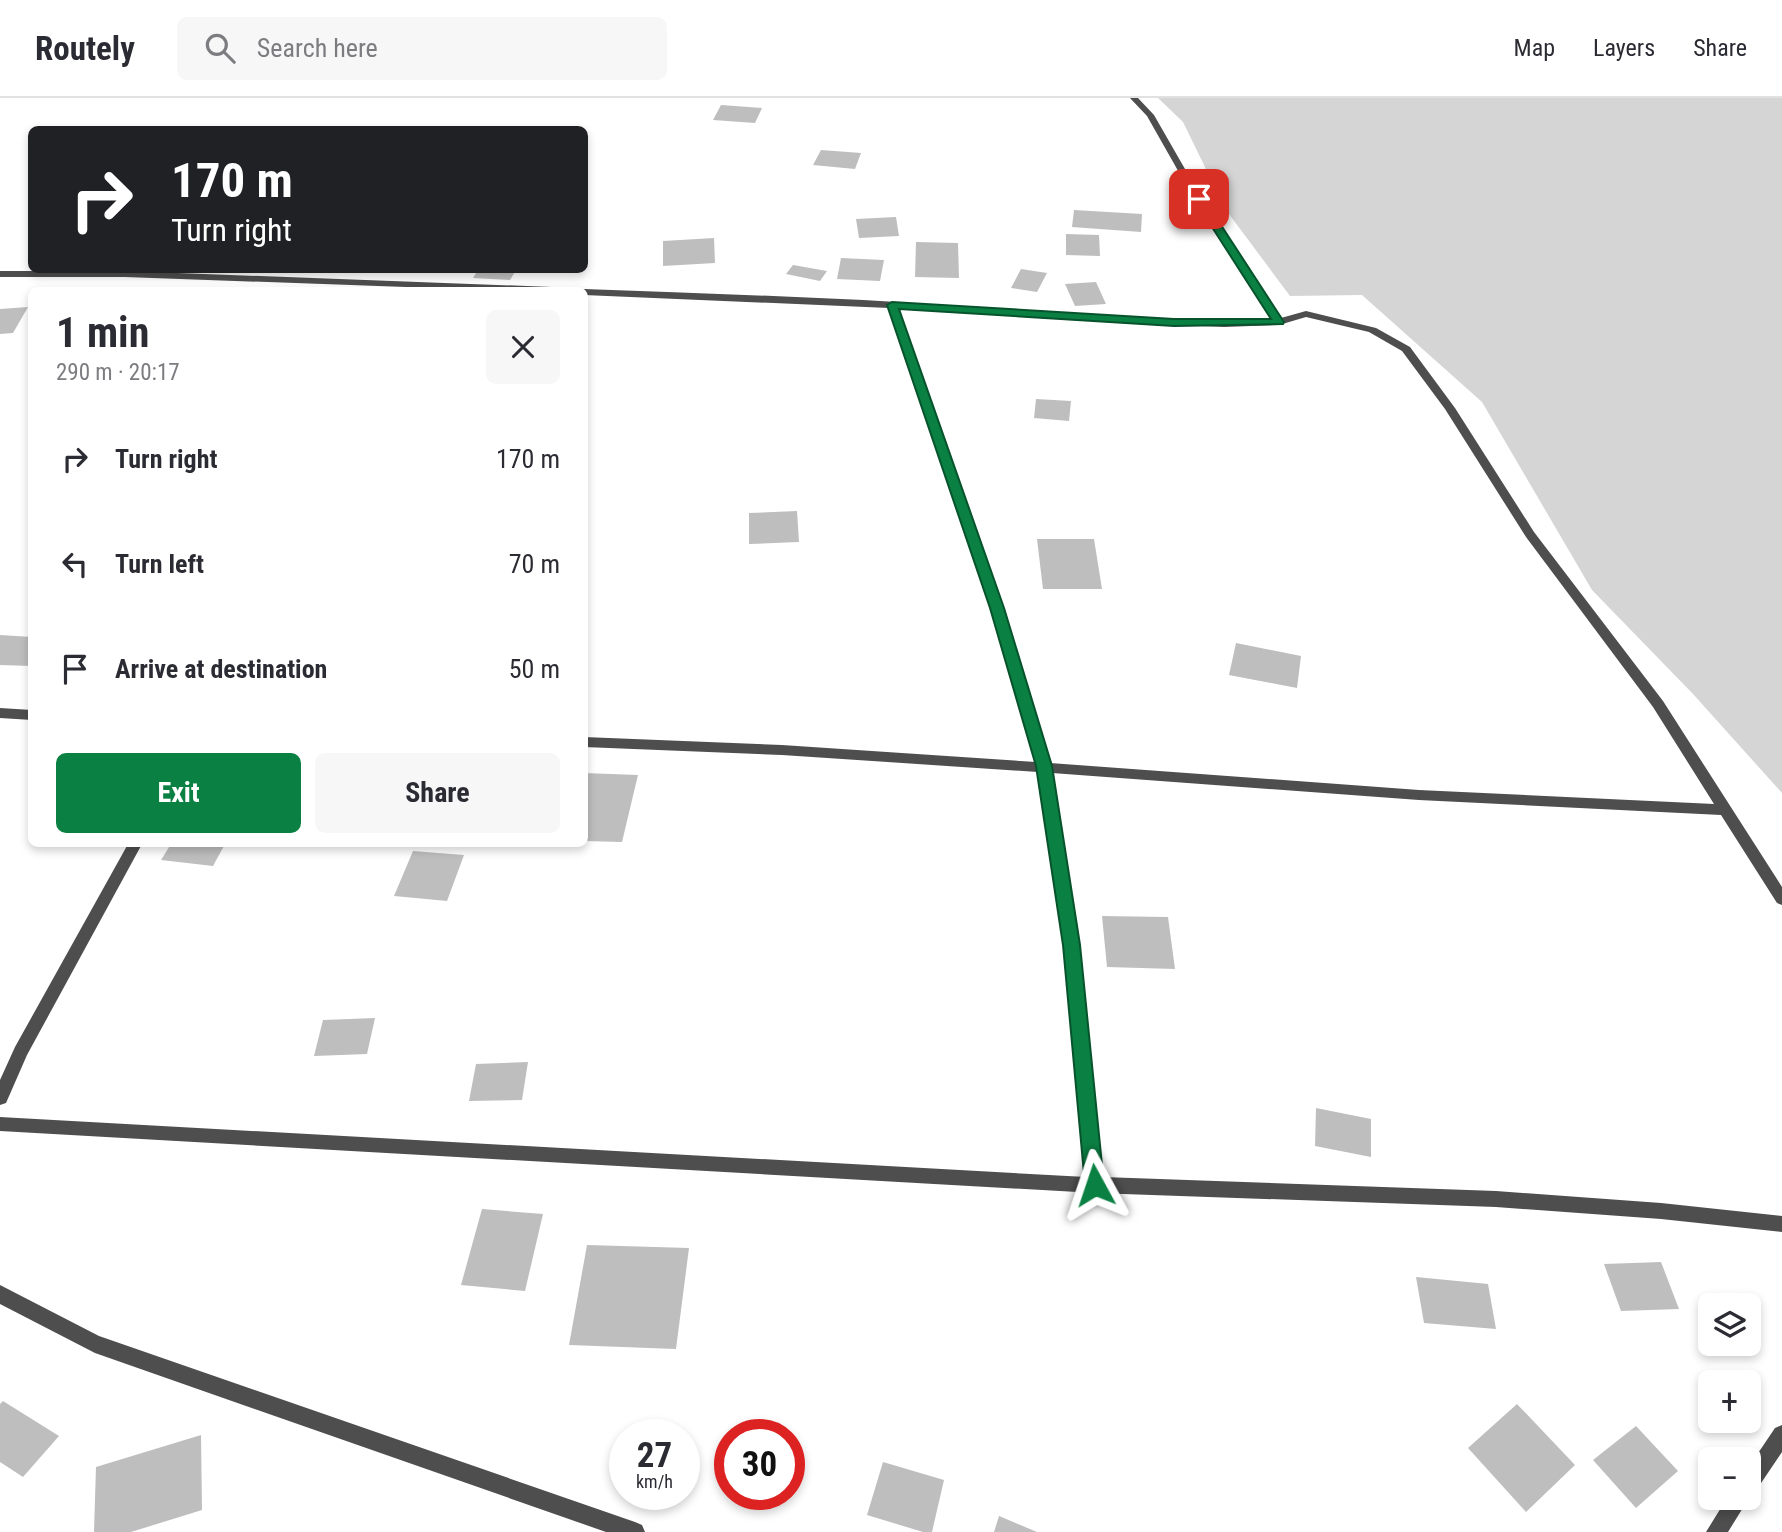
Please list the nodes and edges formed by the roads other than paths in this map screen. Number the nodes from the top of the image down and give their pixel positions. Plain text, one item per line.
1 (1134, 98) edge
2 (0, 274) edge
3 (280, 285) edge
4 (389, 287) edge
5 (588, 292) edge
6 (892, 305) junction
7 (1279, 322) junction
8 (0, 713) edge
9 (28, 715) edge
10 (588, 742) edge
11 (1044, 766) junction
12 (1725, 810) junction
13 (133, 847) edge
14 (1782, 899) edge
15 (0, 1098) edge
16 (0, 1124) edge
17 (1095, 1185) junction
18 (1782, 1224) edge
19 (0, 1294) edge
20 (1782, 1435) edge
21 (1761, 1466) edge
22 (1731, 1510) edge
23 (635, 1532) edge
24 (1716, 1532) edge

1 - 7 street
2 - 3 street
3 - 4 street
5 - 6 street
6 - 7 street
6 - 11 street
7 - 12 street
8 - 9 street
10 - 11 street
11 - 12 street
11 - 17 street
12 - 14 street
13 - 15 street
16 - 17 street
17 - 18 street
19 - 23 street
20 - 21 street
22 - 24 street

